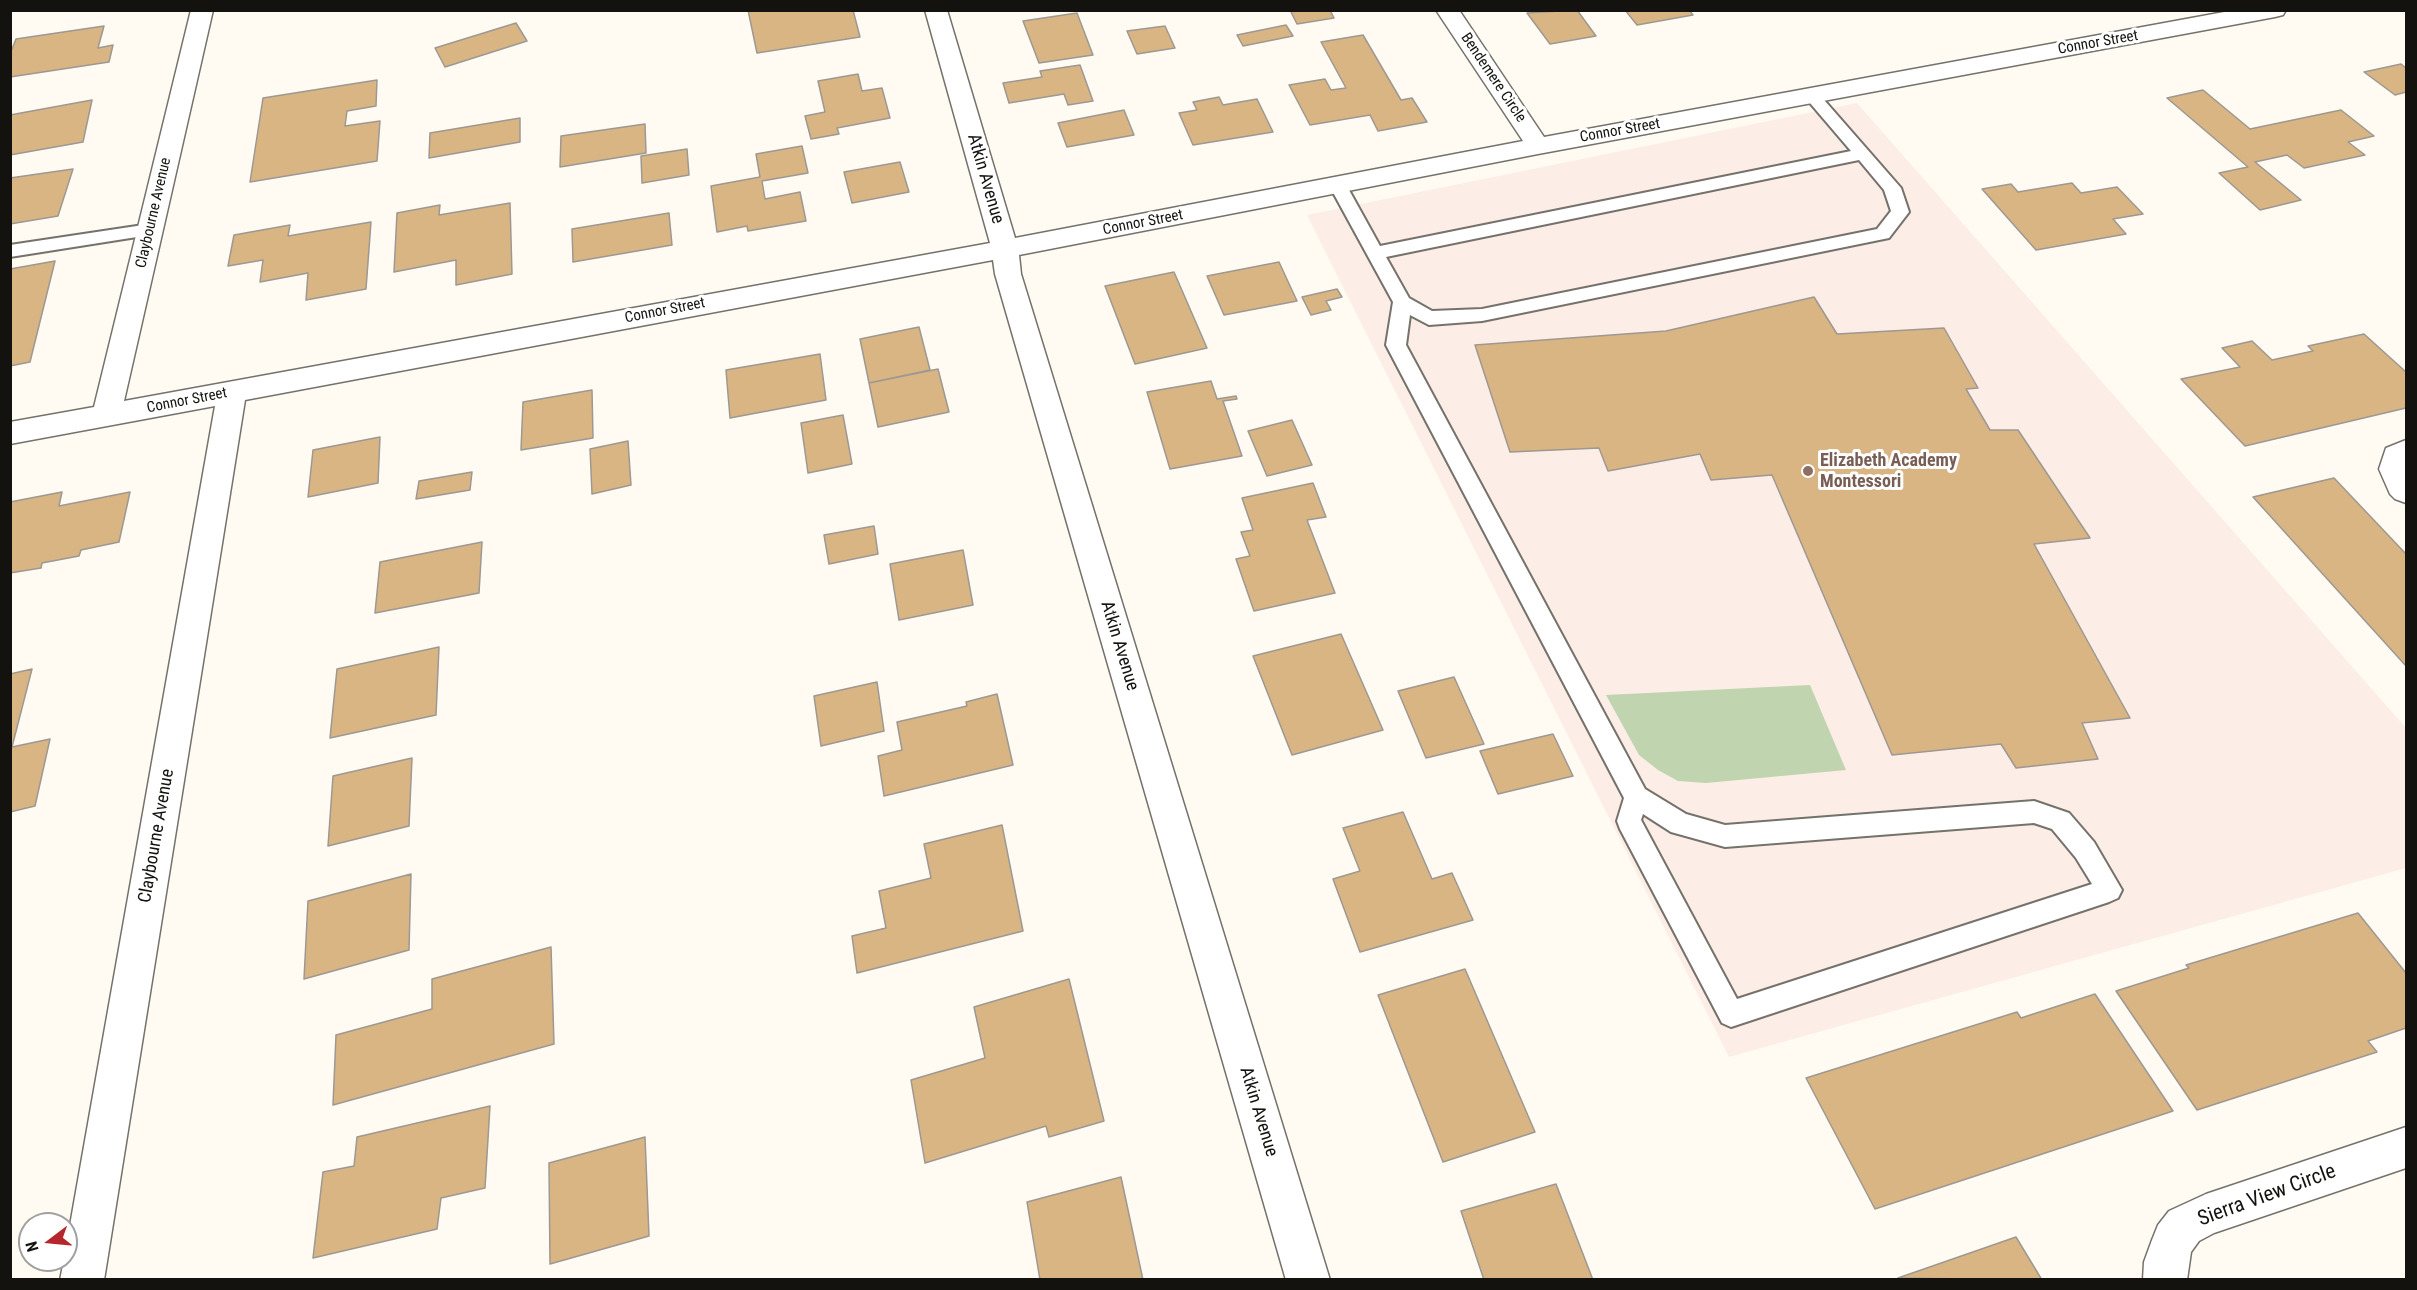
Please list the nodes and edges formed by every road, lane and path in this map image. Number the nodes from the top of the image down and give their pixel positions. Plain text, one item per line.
1 (202, 10) edge
2 (936, 10) edge
3 (1447, 10) edge
4 (2265, 11) edge
5 (1812, 96) junction
6 (1538, 146) junction
7 (1863, 154) junction
8 (1338, 185) junction
9 (150, 230) junction
10 (1005, 248) junction
11 (10, 251) edge
12 (1375, 253) junction
13 (1402, 302) junction
14 (232, 392) junction
15 (106, 416) junction
16 (10, 433) edge
17 (2406, 451) edge
18 (2406, 491) edge
19 (1636, 797) junction
20 (2406, 1148) edge
21 (82, 1280) edge
22 (1308, 1280) edge
23 (2165, 1280) edge

1 - 9 street, Claybourne Avenue
2 - 10 street, Atkin Avenue
3 - 6 street, Bendemere Circle
4 - 5 street, Connor Street
5 - 6 street, Connor Street
5 - 7 lane
6 - 8 street, Connor Street
7 - 12 lane
7 - 13 lane
8 - 10 street, Connor Street
8 - 12 lane
9 - 11 lane
9 - 15 street, Claybourne Avenue
10 - 14 street, Connor Street
10 - 22 street, Atkin Avenue
12 - 13 lane
13 - 19 lane
14 - 15 street, Connor Street
14 - 21 street, Claybourne Avenue
15 - 16 street, Connor Street
17 - 18 street
19 - 19 lane
20 - 23 street, Sierra View Circle

